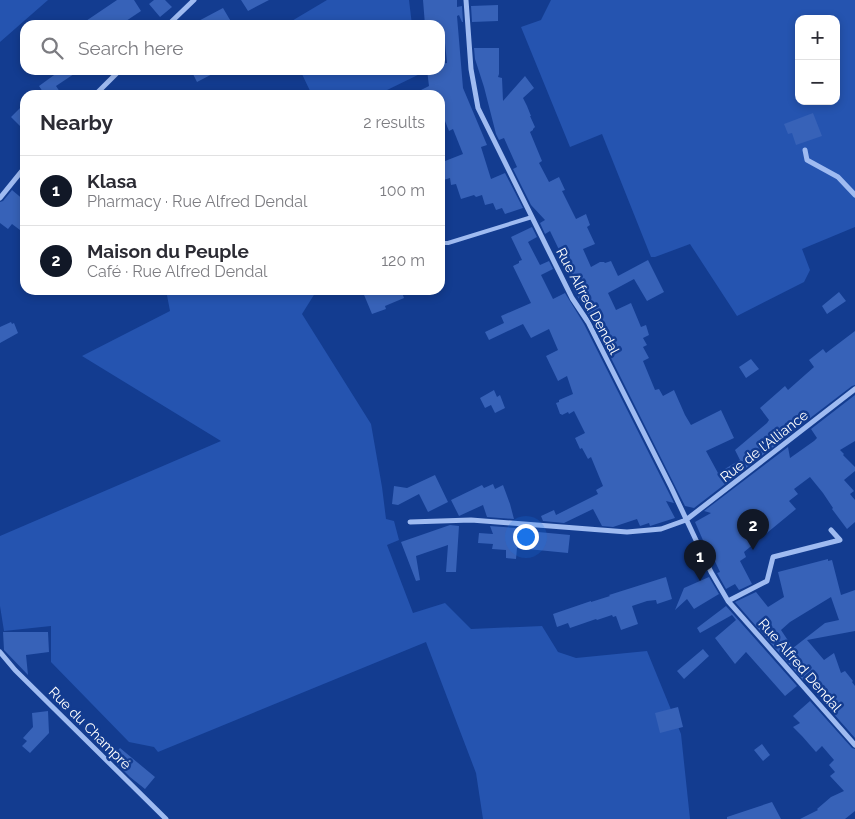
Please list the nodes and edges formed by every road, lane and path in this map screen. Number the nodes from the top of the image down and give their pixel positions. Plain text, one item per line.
1 (194, 0) edge
2 (466, 0) edge
3 (173, 20) edge
4 (115, 75) edge
5 (100, 90) edge
6 (805, 150) dead end
7 (20, 173) edge
8 (855, 195) edge
9 (0, 198) edge
10 (532, 217) junction
11 (445, 243) edge
12 (855, 389) edge
13 (686, 520) junction
14 (410, 522) dead end
15 (832, 530) dead end
16 (728, 601) junction
17 (0, 652) edge
18 (855, 745) edge
19 (166, 819) edge

1 - 3 street
2 - 10 street, Rue Alfred Dendal
4 - 5 street
6 - 8 street
7 - 9 street
10 - 11 lane
10 - 13 street, Rue Alfred Dendal
12 - 13 street, Rue de l'Alliance
13 - 14 street, Rue de l'Alliance
13 - 16 street, Rue Alfred Dendal
15 - 16 street
16 - 18 street, Rue Alfred Dendal
17 - 19 street, Rue du Champré

